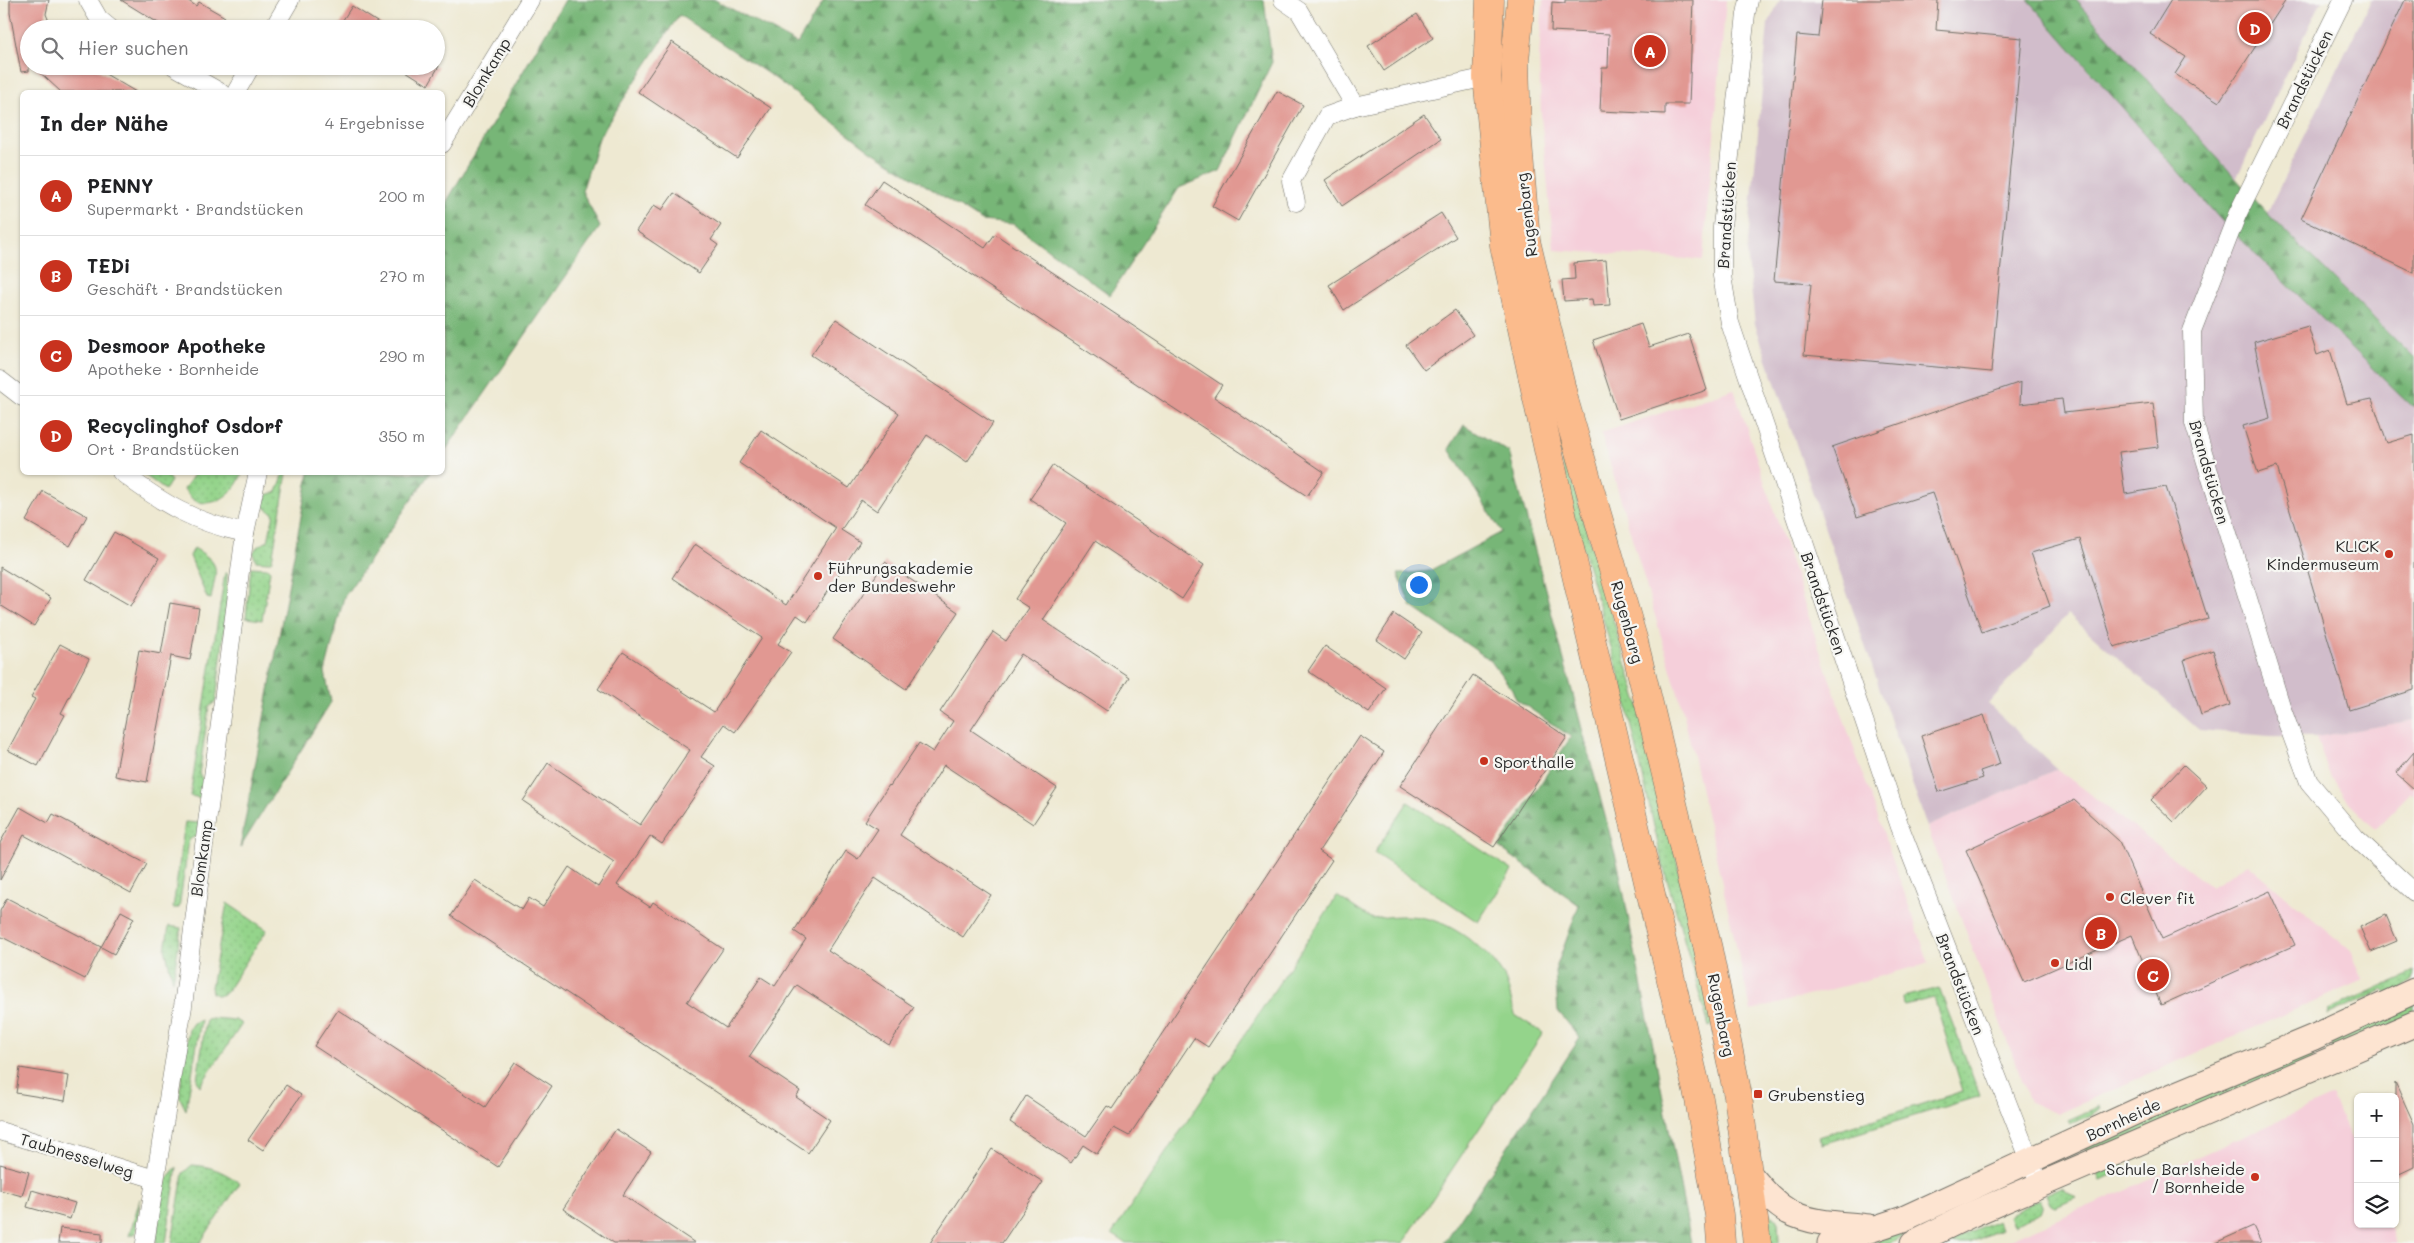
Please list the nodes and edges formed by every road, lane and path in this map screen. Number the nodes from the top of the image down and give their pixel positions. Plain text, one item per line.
1 (88, 0) edge
2 (290, 0) edge
3 (530, 0) edge
4 (1283, 0) edge
5 (1490, 0) edge
6 (1521, 0) edge
7 (1749, 0) edge
8 (2342, 0) edge
9 (100, 20) edge
10 (278, 20) edge
11 (190, 75) edge
12 (246, 75) edge
13 (1487, 78) junction
14 (216, 90) edge
15 (237, 90) edge
16 (1355, 106) junction
17 (445, 139) edge
18 (1296, 202) dead end
19 (0, 380) edge
20 (20, 395) edge
21 (125, 475) edge
22 (257, 475) edge
23 (245, 533) junction
24 (2414, 892) edge
25 (2414, 991) edge
26 (2414, 1024) edge
27 (0, 1131) edge
28 (2031, 1161) junction
29 (1750, 1175) junction
30 (155, 1179) junction
31 (2039, 1186) junction
32 (1719, 1215) junction
33 (1874, 1228) junction
34 (145, 1243) edge
35 (1721, 1243) edge
36 (1727, 1243) edge
37 (1758, 1243) edge
38 (1830, 1243) edge
39 (1913, 1243) edge

1 - 9 street
2 - 10 street
3 - 17 street, Blomkamp
4 - 16 street
5 - 13 main road, Rugenbarg
6 - 29 main road, Rugenbarg
7 - 28 street, Brandstücken
8 - 24 street, Brandstücken
11 - 14 street
12 - 15 street
13 - 16 street
13 - 32 main road, Rugenbarg
16 - 18 street
19 - 20 street
21 - 23 street
22 - 23 street, Blomkamp
23 - 30 street, Blomkamp
25 - 28 street, Bornheide
26 - 31 street, Bornheide
27 - 30 street, Taubnesselweg
28 - 31 street, Brandstücken
28 - 33 street, Bornheide
29 - 33 street
29 - 37 main road, Rugenbarg
30 - 34 street, Blomkamp
31 - 39 street, Bornheide
32 - 35 main road, Rugenbarg
32 - 36 main road
33 - 38 street, Bornheide

